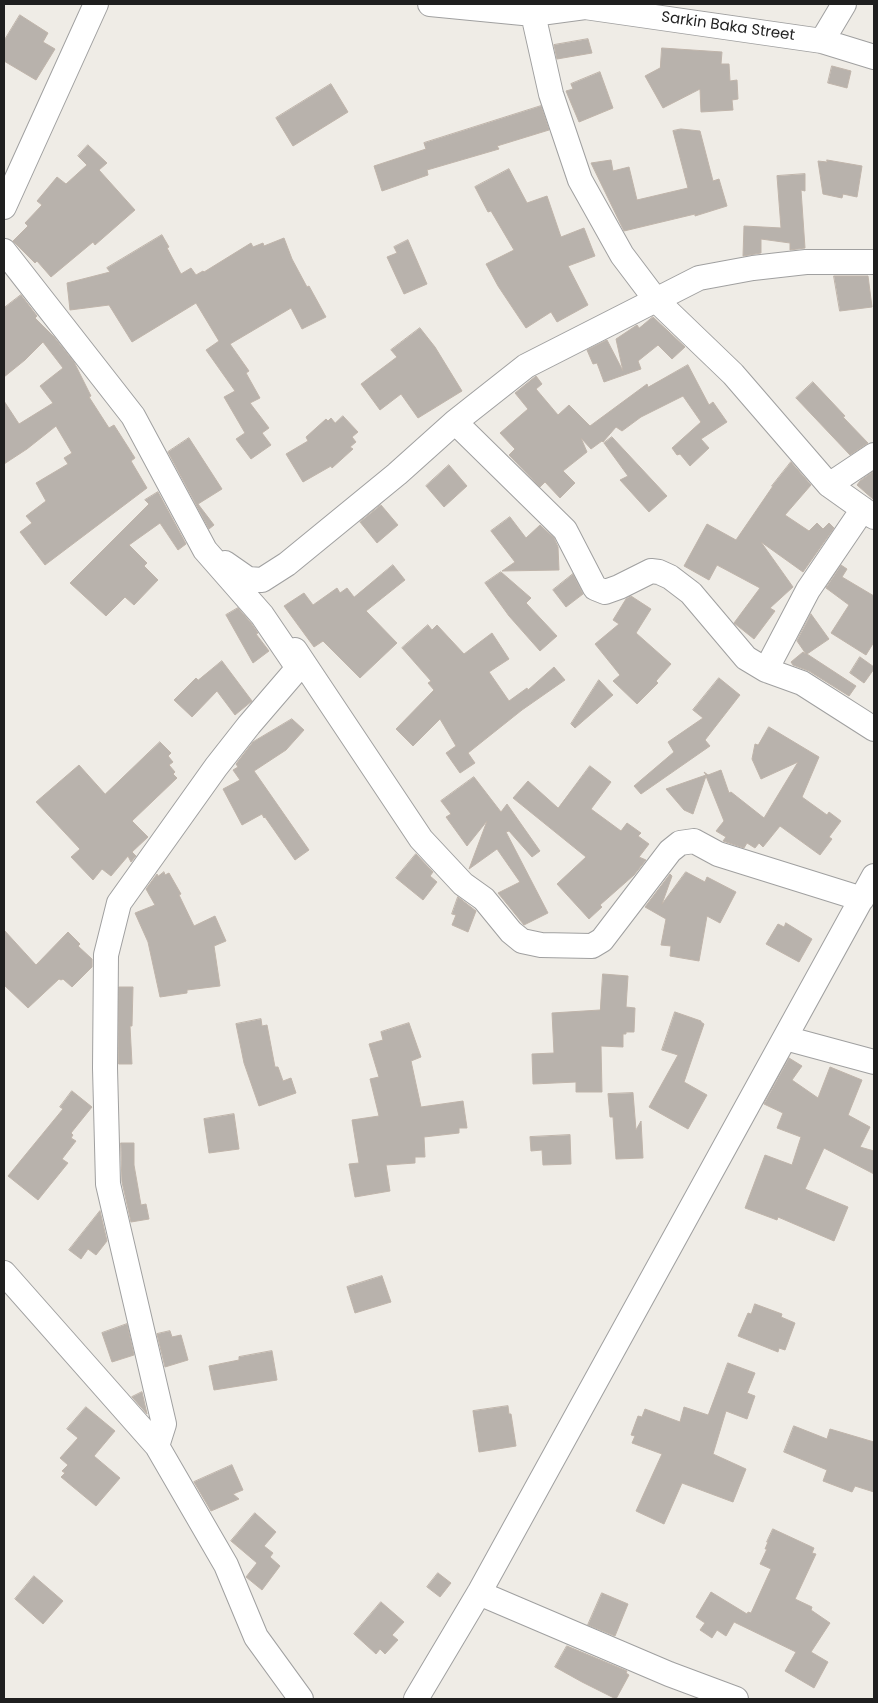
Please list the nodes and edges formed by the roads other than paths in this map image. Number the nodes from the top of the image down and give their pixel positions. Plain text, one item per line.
1 (96, 4) edge
2 (430, 4) edge
3 (844, 4) edge
4 (586, 6) edge
5 (533, 14) junction
6 (822, 40) junction
7 (874, 57) edge
8 (4, 207) edge
9 (874, 262) edge
10 (7, 263) edge
11 (656, 300) junction
12 (455, 422) junction
13 (874, 455) edge
14 (829, 485) junction
15 (869, 513) edge
16 (205, 550) junction
17 (248, 580) junction
18 (766, 670) junction
19 (874, 729) edge
20 (874, 876) edge
21 (862, 899) junction
22 (784, 1038) junction
23 (874, 1062) edge
24 (4, 1273) edge
25 (157, 1446) junction
26 (479, 1592) junction
27 (301, 1699) edge
28 (416, 1699) edge
29 (736, 1699) edge

1 - 8 street
2 - 5 street, Sarkin Baka Street
3 - 6 street
4 - 5 street, Sarkin Baka Street
4 - 6 street, Sarkin Baka Street
5 - 11 street
6 - 7 street, Sarkin Baka Street
9 - 11 street
10 - 16 street
11 - 12 street
11 - 14 street
12 - 17 street
12 - 18 street
13 - 14 street
14 - 15 street
15 - 18 street
16 - 17 street
16 - 25 street
17 - 21 street
18 - 19 street
20 - 21 street
21 - 22 street
22 - 23 street
22 - 26 street
24 - 25 street
25 - 27 street
26 - 28 street
26 - 29 street

